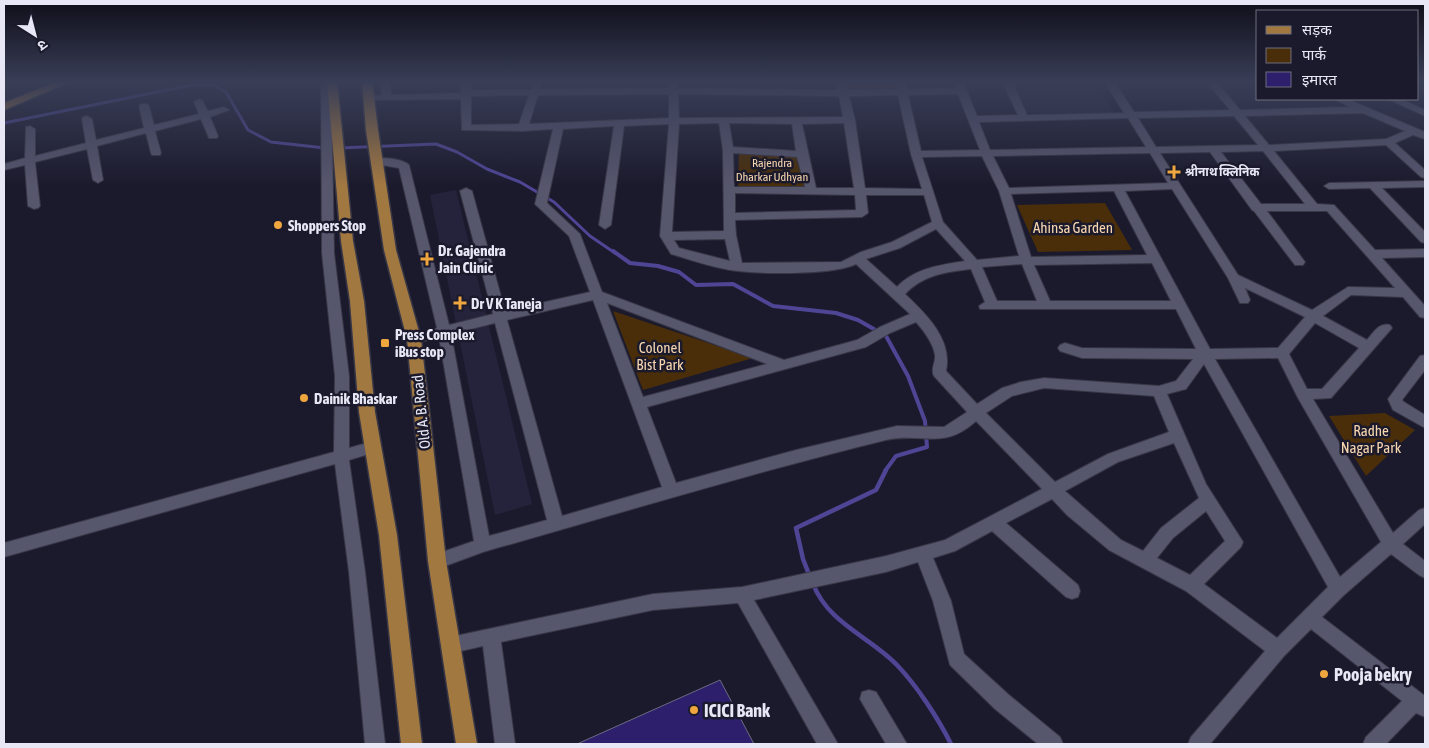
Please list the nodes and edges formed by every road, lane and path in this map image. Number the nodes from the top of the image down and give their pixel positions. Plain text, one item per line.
1 (146, 116) edge
2 (204, 116) joint
3 (330, 116) edge
4 (333, 116) edge
5 (371, 116) edge
6 (466, 116) edge
7 (527, 116) edge
8 (674, 116) edge
9 (849, 116) edge
10 (908, 116) edge
11 (1130, 116) junction
12 (1133, 116) edge
13 (1239, 116) edge
14 (1378, 116) edge
15 (974, 118) joint
16 (1024, 118) joint
17 (87, 119) dead end
18 (723, 120) junction
19 (850, 120) junction
20 (674, 121) junction
21 (618, 123) junction
22 (797, 123) junction
23 (559, 125) junction
24 (523, 128) junction
25 (30, 129) dead end
26 (150, 130) junction
27 (1413, 131) junction
28 (213, 136) dead end
29 (1425, 136) edge
30 (333, 138) junction
31 (1388, 142) junction
32 (92, 144) junction
33 (1266, 148) junction
34 (728, 150) junction
35 (1214, 150) junction
36 (1152, 151) junction
37 (156, 153) dead end
38 (986, 153) junction
39 (802, 154) junction
40 (916, 154) junction
41 (30, 160) junction
42 (376, 161) junction
43 (4, 167) edge
44 (333, 167) junction
45 (1423, 170) edge
46 (98, 180) dead end
47 (1425, 184) edge
48 (1373, 185) junction
49 (1177, 186) junction
50 (1329, 186) dead end
51 (1118, 188) junction
52 (729, 190) junction
53 (861, 190) junction
54 (466, 191) dead end
55 (811, 191) junction
56 (928, 192) junction
57 (1005, 192) junction
58 (34, 206) dead end
59 (1314, 207) junction
60 (1256, 208) junction
61 (729, 218) junction
62 (938, 223) junction
63 (605, 225) dead end
64 (730, 235) junction
65 (666, 236) junction
66 (1425, 239) edge
67 (1425, 253) edge
68 (1371, 254) junction
69 (1155, 258) junction
70 (858, 259) junction
71 (1027, 260) junction
72 (1298, 262) dead end
73 (975, 265) junction
74 (738, 267) junction
75 (1234, 278) junction
76 (1405, 293) junction
77 (897, 294) junction
78 (596, 295) junction
79 (1244, 300) dead end
80 (1180, 304) junction
81 (1420, 304) edge
82 (1045, 305) junction
83 (1425, 314) edge
84 (920, 315) junction
85 (499, 316) junction
86 (1313, 316) junction
87 (1385, 328) dead end
88 (444, 330) junction
89 (414, 339) junction
90 (1369, 347) junction
91 (1065, 348) dead end
92 (1204, 353) junction
93 (1282, 353) junction
94 (784, 365) junction
95 (1424, 365) edge
96 (1159, 392) junction
97 (1302, 394) junction
98 (638, 404) junction
99 (976, 412) junction
100 (1425, 422) edge
101 (1178, 435) junction
102 (374, 447) junction
103 (341, 456) junction
104 (1052, 489) junction
105 (671, 490) junction
106 (1208, 500) junction
107 (1425, 515) edge
108 (994, 523) junction
109 (556, 524) junction
110 (1390, 544) junction
111 (484, 545) junction
112 (4, 550) edge
113 (923, 554) junction
114 (437, 561) junction
115 (1145, 561) junction
116 (1425, 570) edge
117 (1192, 585) junction
118 (1338, 589) junction
119 (1072, 591) dead end
120 (742, 595) junction
121 (1310, 618) junction
122 (491, 636) junction
123 (452, 644) junction
124 (1278, 650) junction
125 (869, 699) dead end
126 (1420, 705) edge
127 (375, 744) edge
128 (412, 744) edge
129 (467, 744) edge
130 (505, 744) edge
131 (828, 744) edge
132 (897, 744) edge
133 (1054, 744) edge
134 (1198, 744) edge
135 (1373, 744) edge

1 - 26 street
2 - 26 street
2 - 28 street
3 - 30 street
4 - 30 main road
5 - 42 main road, Old A. B. Road
6 - 24 street
7 - 24 street
8 - 20 street
9 - 19 street
10 - 40 street
11 - 12 street
11 - 16 street
11 - 36 street
13 - 33 street
14 - 27 street
15 - 16 street
15 - 38 street
17 - 32 street
18 - 20 street
18 - 22 street
18 - 34 street
19 - 22 street
19 - 53 street
20 - 21 street
20 - 65 street
21 - 23 street
21 - 63 street
22 - 39 street
23 - 24 street
23 - 78 street
25 - 41 street
26 - 32 street
26 - 37 street
27 - 29 street
27 - 31 street
30 - 44 main road
31 - 33 street
31 - 45 street
32 - 41 street
32 - 46 street
33 - 35 street
33 - 59 street
34 - 39 street
34 - 52 street
35 - 36 street
35 - 60 street
36 - 38 street
36 - 49 street
38 - 40 street
38 - 57 street
39 - 55 street
40 - 56 street
41 - 43 street
41 - 58 street
42 - 88 street
42 - 89 main road, Old A. B. Road
44 - 102 main road
44 - 103 street
47 - 48 street
48 - 50 street
48 - 66 street
49 - 51 street
49 - 75 street
51 - 57 street
51 - 69 street
52 - 55 street
52 - 61 street
53 - 55 street
53 - 56 street
53 - 61 street
54 - 85 street
56 - 62 street
57 - 71 street
59 - 60 street
59 - 68 street
60 - 72 street
61 - 64 street
62 - 70 street
62 - 73 street
64 - 65 street
64 - 74 street
65 - 74 street
67 - 68 street
68 - 76 street
69 - 71 street
69 - 80 street
70 - 74 street
70 - 77 street
71 - 73 street
71 - 82 street
73 - 77 street
73 - 82 street
75 - 79 street
75 - 86 street
76 - 81 street
76 - 86 street
77 - 84 street
78 - 85 street
78 - 94 street
78 - 98 street
80 - 82 street
80 - 92 street
81 - 83 street
84 - 94 street
84 - 99 street
85 - 88 street
85 - 109 street
86 - 90 street
86 - 93 street
87 - 90 street
88 - 89 street
88 - 111 street
89 - 114 main road, Old A. B. Road
90 - 97 street
91 - 92 street
92 - 93 street
92 - 96 street
92 - 118 street
93 - 97 street
94 - 98 street
95 - 100 street
96 - 99 street
96 - 101 street
97 - 110 street
98 - 105 street
99 - 104 street
99 - 105 street
101 - 104 street
101 - 106 street
102 - 103 street
102 - 128 main road
103 - 112 street
103 - 127 street
104 - 108 street
104 - 115 street
105 - 109 street
106 - 115 street
106 - 117 street
107 - 110 street
108 - 113 street
108 - 119 street
109 - 111 street
110 - 116 street
110 - 118 street
111 - 114 street
113 - 120 street
113 - 133 street
114 - 123 main road, Old A. B. Road
115 - 117 street
117 - 124 street
118 - 121 street
120 - 122 street
120 - 131 street
121 - 124 street
121 - 126 street
122 - 123 street
122 - 130 street
123 - 129 main road, Old A. B. Road
124 - 134 street
125 - 132 street
126 - 135 street

